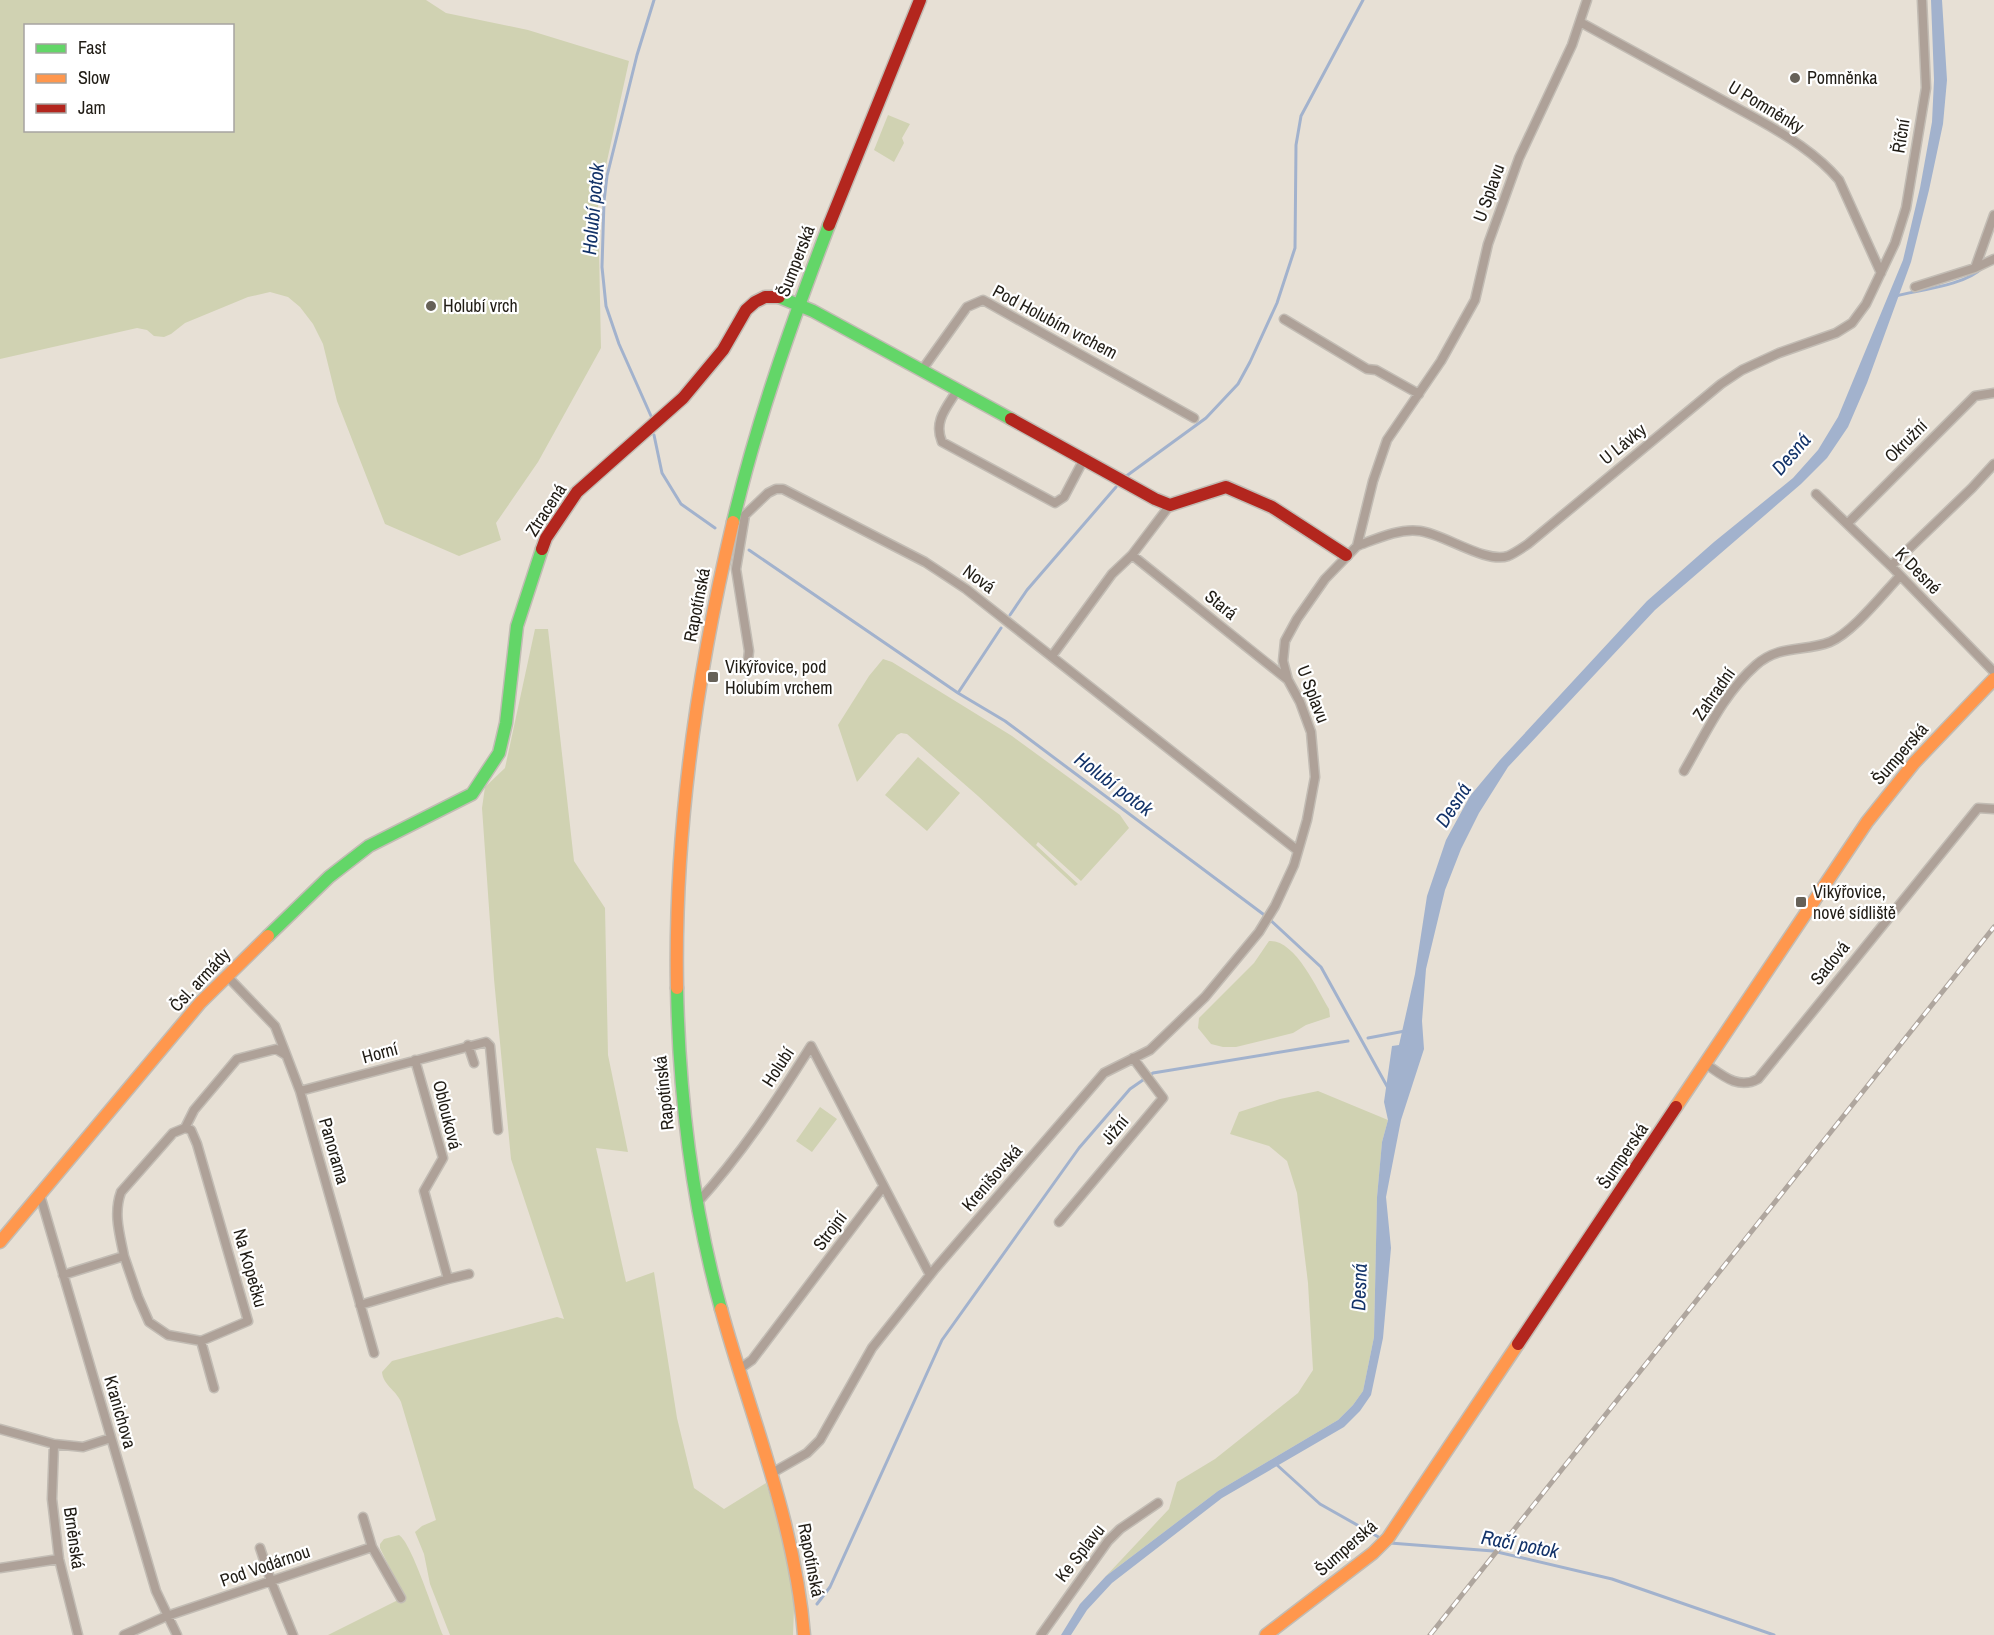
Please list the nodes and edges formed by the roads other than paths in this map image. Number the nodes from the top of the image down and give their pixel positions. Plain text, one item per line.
1 (1587, 0) edge
2 (1922, 0) edge
3 (919, 3) edge
4 (1580, 22) junction
5 (1994, 215) edge
6 (1983, 265) edge
7 (1881, 273) junction
8 (1915, 287) dead end
9 (799, 304) junction
10 (1284, 319) dead end
11 (922, 370) junction
12 (958, 389) junction
13 (1419, 393) junction
14 (1994, 393) edge
15 (1194, 418) dead end
16 (1083, 459) junction
17 (1994, 464) edge
18 (1816, 494) dead end
19 (1170, 504) junction
20 (1848, 524) junction
21 (729, 537) joint
22 (1357, 546) junction
23 (1132, 555) junction
24 (1346, 555) junction
25 (1891, 566) junction
26 (1900, 576) junction
27 (1052, 656) junction
28 (747, 669) dead end
29 (1994, 672) edge
30 (1288, 680) junction
31 (1994, 680) edge
32 (1683, 771) dead end
33 (472, 794) joint
34 (1994, 809) edge
35 (1298, 850) junction
36 (1263, 927) joint
37 (227, 976) junction
38 (468, 1045) junction
39 (286, 1055) junction
40 (1133, 1058) junction
41 (415, 1060) junction
42 (474, 1063) dead end
43 (1706, 1064) junction
44 (300, 1091) junction
45 (185, 1128) junction
46 (498, 1130) dead end
47 (884, 1187) junction
48 (40, 1195) junction
49 (697, 1203) junction
50 (1059, 1222) dead end
51 (0, 1242) edge
52 (124, 1256) junction
53 (469, 1274) dead end
54 (63, 1275) junction
55 (930, 1275) junction
56 (448, 1279) junction
57 (360, 1305) junction
58 (201, 1341) junction
59 (374, 1353) dead end
60 (738, 1370) junction
61 (214, 1388) dead end
62 (0, 1429) edge
63 (111, 1438) junction
64 (54, 1444) junction
65 (772, 1473) junction
66 (1158, 1503) dead end
67 (363, 1517) dead end
68 (372, 1547) junction
69 (260, 1548) dead end
70 (59, 1559) junction
71 (0, 1568) edge
72 (271, 1581) junction
73 (401, 1598) dead end
74 (167, 1616) junction
75 (78, 1635) edge
76 (124, 1635) edge
77 (177, 1635) edge
78 (293, 1635) edge
79 (804, 1635) edge
80 (1041, 1635) edge
81 (1266, 1635) edge

1 - 4 street, U Splavu
2 - 7 street, Říční
3 - 9 street, Šumperská
4 - 7 street, U Pomněnky
4 - 13 street, U Splavu
5 - 6 street
6 - 8 street
7 - 22 street, U Lávky
9 - 11 street
9 - 21 street, Šumperská
9 - 33 street, Ztracená
10 - 13 street
11 - 12 street
11 - 15 street, Pod Holubím vrchem
12 - 16 street
12 - 16 street
13 - 22 street, U Splavu
14 - 20 street, Okružní
16 - 19 street
17 - 25 street
18 - 20 street, K Desné
19 - 23 street
19 - 24 street
20 - 25 street, K Desné
21 - 49 street, Rapotínská
22 - 24 street, U Splavu
23 - 27 street
23 - 30 street, Stará
24 - 30 street, U Splavu
25 - 26 street, K Desné
26 - 29 street, K Desné
26 - 32 street, Zahradní
27 - 28 street, Nová
27 - 35 street, Nová
30 - 35 street, U Splavu
31 - 43 street, Šumperská
33 - 37 street, Čsl. armády
34 - 43 street, Sadová
35 - 36 street, U Splavu
36 - 40 street, Krenišovská
37 - 39 street, Panorama
37 - 48 street, Čsl. armády
38 - 41 street, Horní
38 - 42 street
38 - 46 street
39 - 44 street, Panorama
39 - 45 street
40 - 50 street, Jižní
40 - 55 street, Krenišovská
41 - 44 street, Horní
41 - 56 street, Oblouková
43 - 81 street, Šumperská
44 - 57 street, Panorama
45 - 52 street
45 - 58 street, Na Kopečku
47 - 49 street, Holubí
47 - 55 street
47 - 60 street, Strojní
48 - 51 street, Čsl. armády
48 - 54 street, Kranichova
49 - 60 street, Rapotínská
52 - 54 street
52 - 58 street
53 - 56 street
54 - 63 street, Kranichova
55 - 65 street, Krenišovská
56 - 57 street
57 - 59 street, Panorama
58 - 61 street
60 - 65 street, Rapotínská
62 - 64 street
63 - 64 street
63 - 74 street, Kranichova
64 - 70 street, Brněnská
65 - 79 street, Rapotínská
66 - 80 street, Ke Splavu
67 - 68 street
68 - 72 street, Pod Vodárnou
68 - 73 street
69 - 72 street
70 - 71 street
70 - 75 street, Brněnská
72 - 74 street, Pod Vodárnou
72 - 78 street
74 - 76 street, Pod Vodárnou
74 - 77 street, Kranichova

